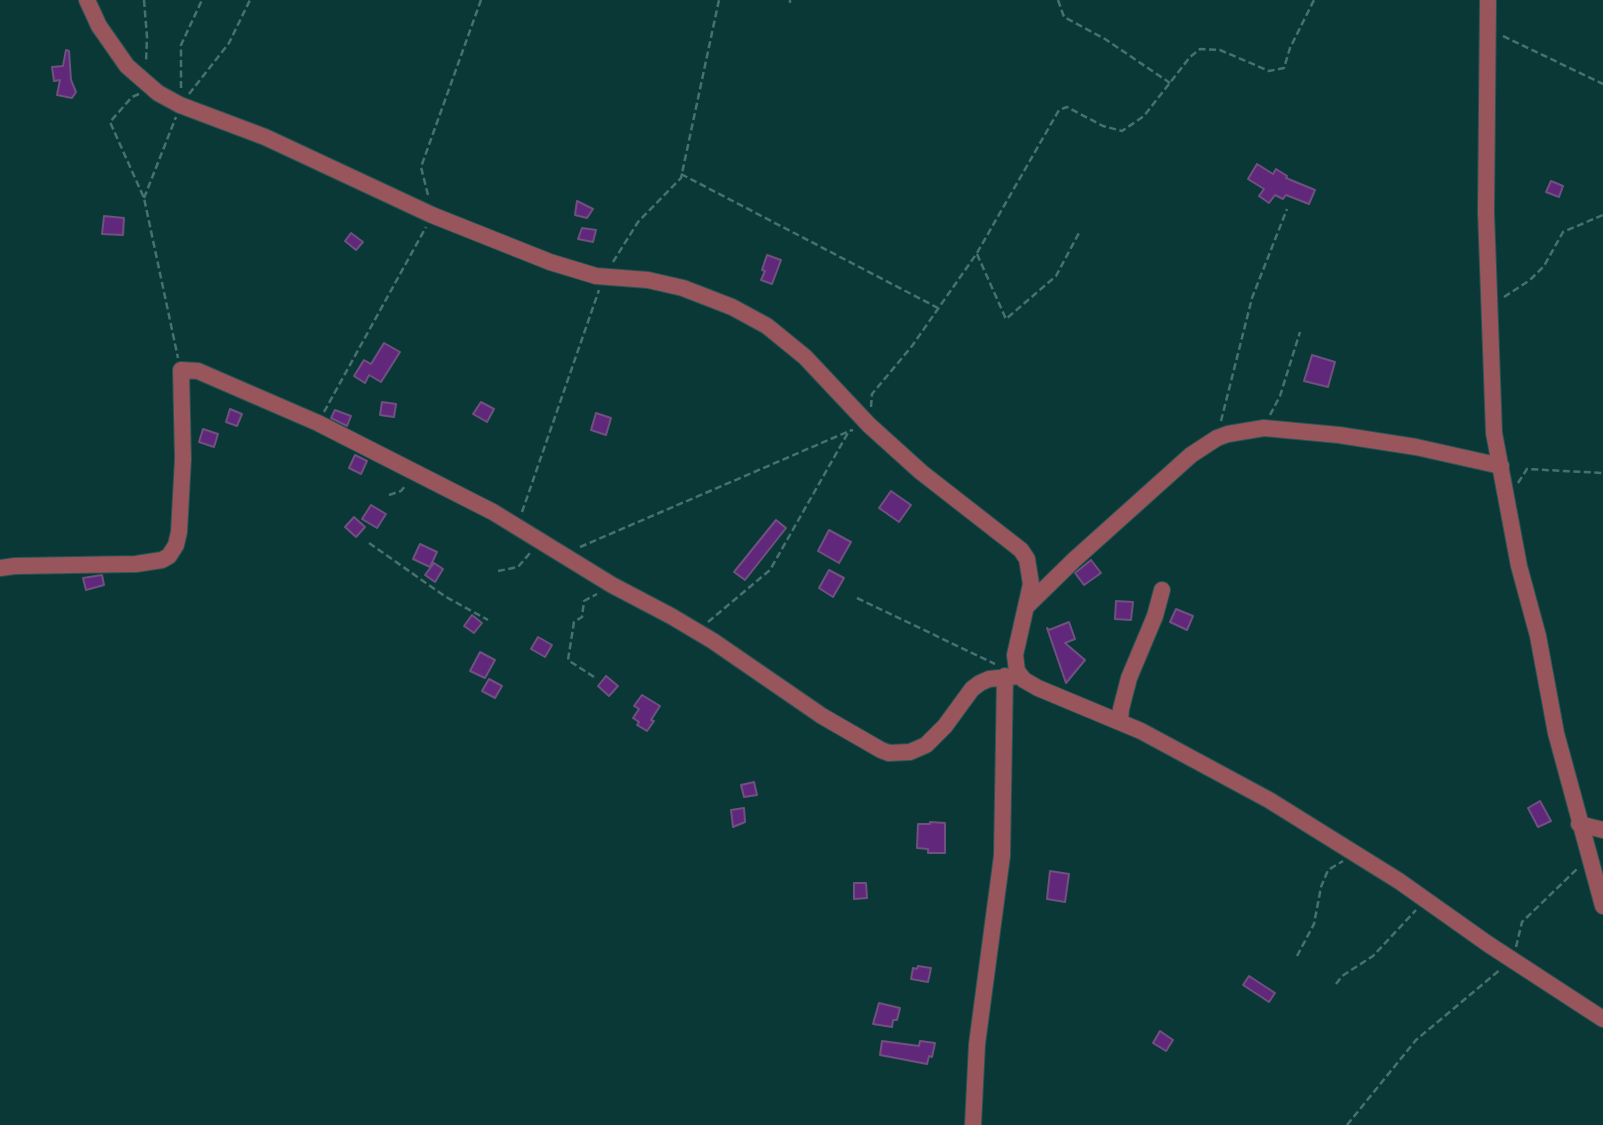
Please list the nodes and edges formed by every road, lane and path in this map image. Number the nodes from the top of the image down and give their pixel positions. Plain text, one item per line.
1 (87, 0) edge
2 (144, 0) edge
3 (202, 0) edge
4 (250, 0) edge
5 (481, 0) edge
6 (719, 0) edge
7 (1058, 0) edge
8 (1314, 0) edge
9 (1488, 0) edge
10 (1489, 34) junction
11 (1170, 83) junction
12 (1603, 84) edge
13 (150, 87) junction
14 (180, 105) junction
15 (681, 174) junction
16 (144, 198) junction
17 (1287, 209) dead end
18 (432, 215) junction
19 (1603, 215) edge
20 (1080, 231) dead end
21 (977, 253) junction
22 (603, 277) junction
23 (938, 308) junction
24 (1488, 308) junction
25 (1300, 332) dead end
26 (181, 370) junction
27 (318, 423) junction
28 (869, 425) junction
29 (1264, 428) junction
30 (849, 431) junction
31 (1217, 438) junction
32 (1500, 466) junction
33 (1603, 473) edge
34 (1506, 500) junction
35 (517, 527) junction
36 (543, 542) junction
37 (369, 543) dead end
38 (564, 554) junction
39 (0, 568) edge
40 (498, 571) dead end
41 (612, 584) junction
42 (1162, 590) dead end
43 (857, 597) dead end
44 (1026, 607) junction
45 (488, 620) dead end
46 (697, 632) junction
47 (1007, 672) junction
48 (594, 677) dead end
49 (1120, 721) junction
50 (1579, 824) junction
51 (1603, 830) edge
52 (1354, 854) junction
53 (1590, 856) junction
54 (1425, 900) junction
55 (1603, 905) edge
56 (1297, 956) dead end
57 (1513, 959) junction
58 (1336, 984) dead end
59 (1603, 1019) edge
60 (972, 1125) edge
61 (1347, 1125) edge

1 - 13 street
2 - 13 path
3 - 14 path
4 - 14 path
5 - 18 path
6 - 15 path
7 - 11 path
8 - 11 path
9 - 10 street
10 - 12 path
10 - 24 street
11 - 21 path
13 - 14 street
13 - 16 path
14 - 16 path
14 - 18 street
15 - 22 path
15 - 23 path
16 - 26 path
17 - 31 path
18 - 22 street
18 - 27 path
19 - 24 path
20 - 21 path
21 - 23 path
22 - 28 street
22 - 35 path
23 - 28 path
24 - 32 street
25 - 29 path
26 - 27 street
26 - 39 street
27 - 35 street
28 - 30 path
28 - 44 street
29 - 31 street
29 - 32 street
30 - 38 path
30 - 46 path
31 - 44 street
32 - 34 street
33 - 34 path
34 - 50 street
35 - 36 street
36 - 38 street
36 - 40 path
37 - 45 path
38 - 41 street
41 - 46 street
41 - 48 path
42 - 49 street
43 - 47 path
44 - 47 street
46 - 47 street
47 - 49 street
47 - 60 street
49 - 52 street
50 - 51 street
50 - 53 street
52 - 54 street
52 - 56 path
53 - 55 street
53 - 57 path
54 - 57 street
54 - 58 path
57 - 59 street
57 - 61 path

